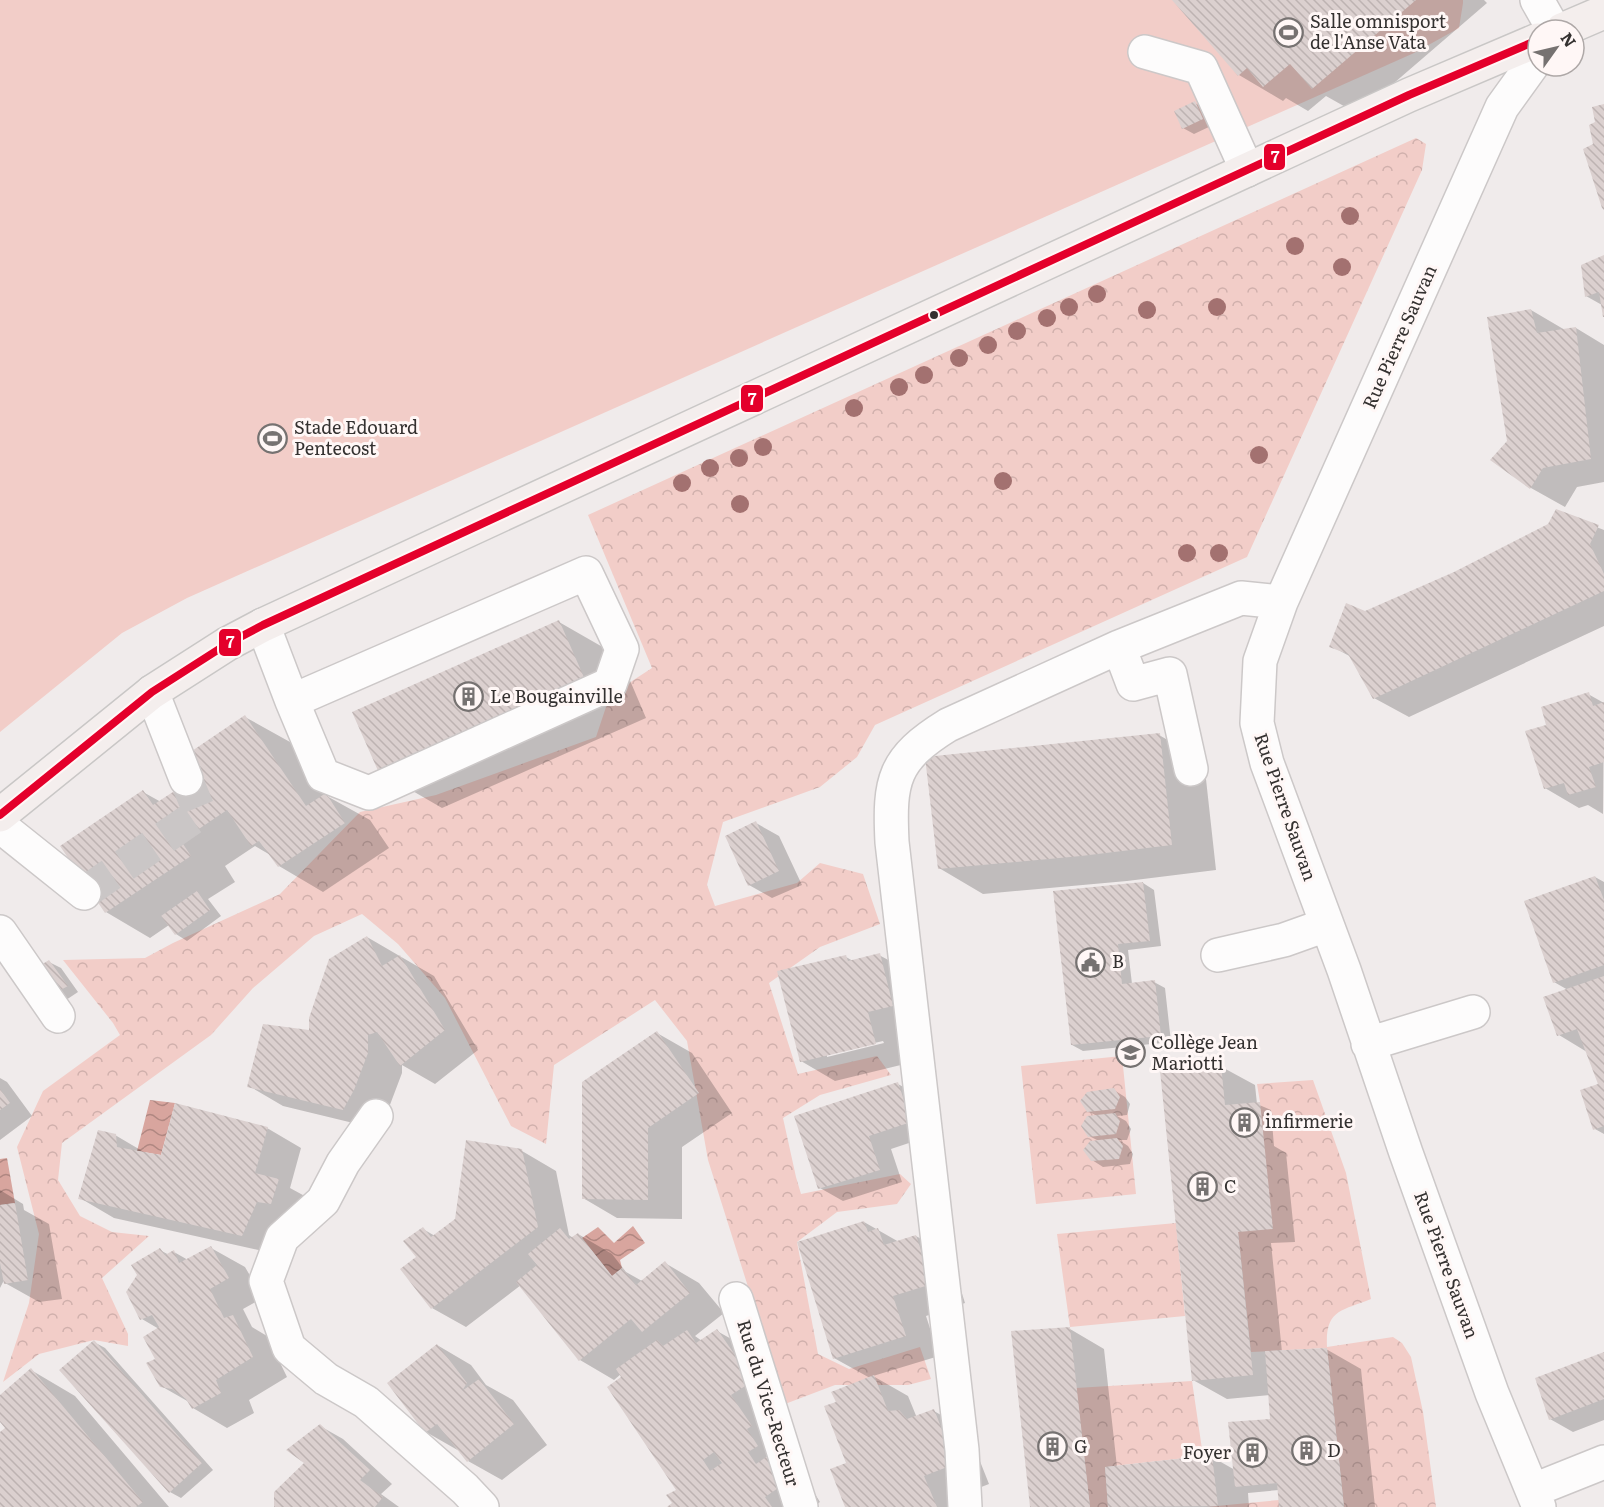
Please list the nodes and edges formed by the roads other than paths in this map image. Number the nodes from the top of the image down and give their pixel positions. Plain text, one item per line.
1 (1537, 0) edge
2 (1604, 12) edge
3 (1547, 18) edge
4 (1586, 20) edge
5 (1526, 45) edge
6 (1145, 52) dead end
7 (1526, 74) edge
8 (1247, 170) junction
9 (1281, 603) junction
10 (263, 625) junction
11 (1119, 647) junction
12 (152, 692) junction
13 (292, 701) junction
14 (1191, 769) dead end
15 (186, 779) tunnel mouth
16 (0, 815) edge
17 (0, 826) edge
18 (84, 893) dead end
19 (1326, 925) junction
20 (0, 932) edge
21 (1218, 955) dead end
22 (1473, 1012) dead end
23 (58, 1016) dead end
24 (1368, 1044) junction
25 (376, 1116) dead end
26 (736, 1299) dead end
27 (1604, 1462) edge
28 (1536, 1499) edge
29 (482, 1507) edge
30 (801, 1507) edge
31 (965, 1507) edge

1 - 3 street
2 - 4 main road
5 - 8 main road
6 - 8 street
7 - 9 street, Rue Pierre Sauvan
8 - 10 main road
9 - 11 street
9 - 19 street, Rue Pierre Sauvan
10 - 12 main road
10 - 13 street
11 - 14 street
11 - 31 street
12 - 15 street
12 - 16 main road
13 - 13 street
17 - 18 street
19 - 21 street
19 - 24 street, Rue Pierre Sauvan
20 - 23 street
22 - 24 street
24 - 28 street, Rue Pierre Sauvan
25 - 29 street
26 - 30 street, Rue du Vice-Recteur
27 - 28 street

